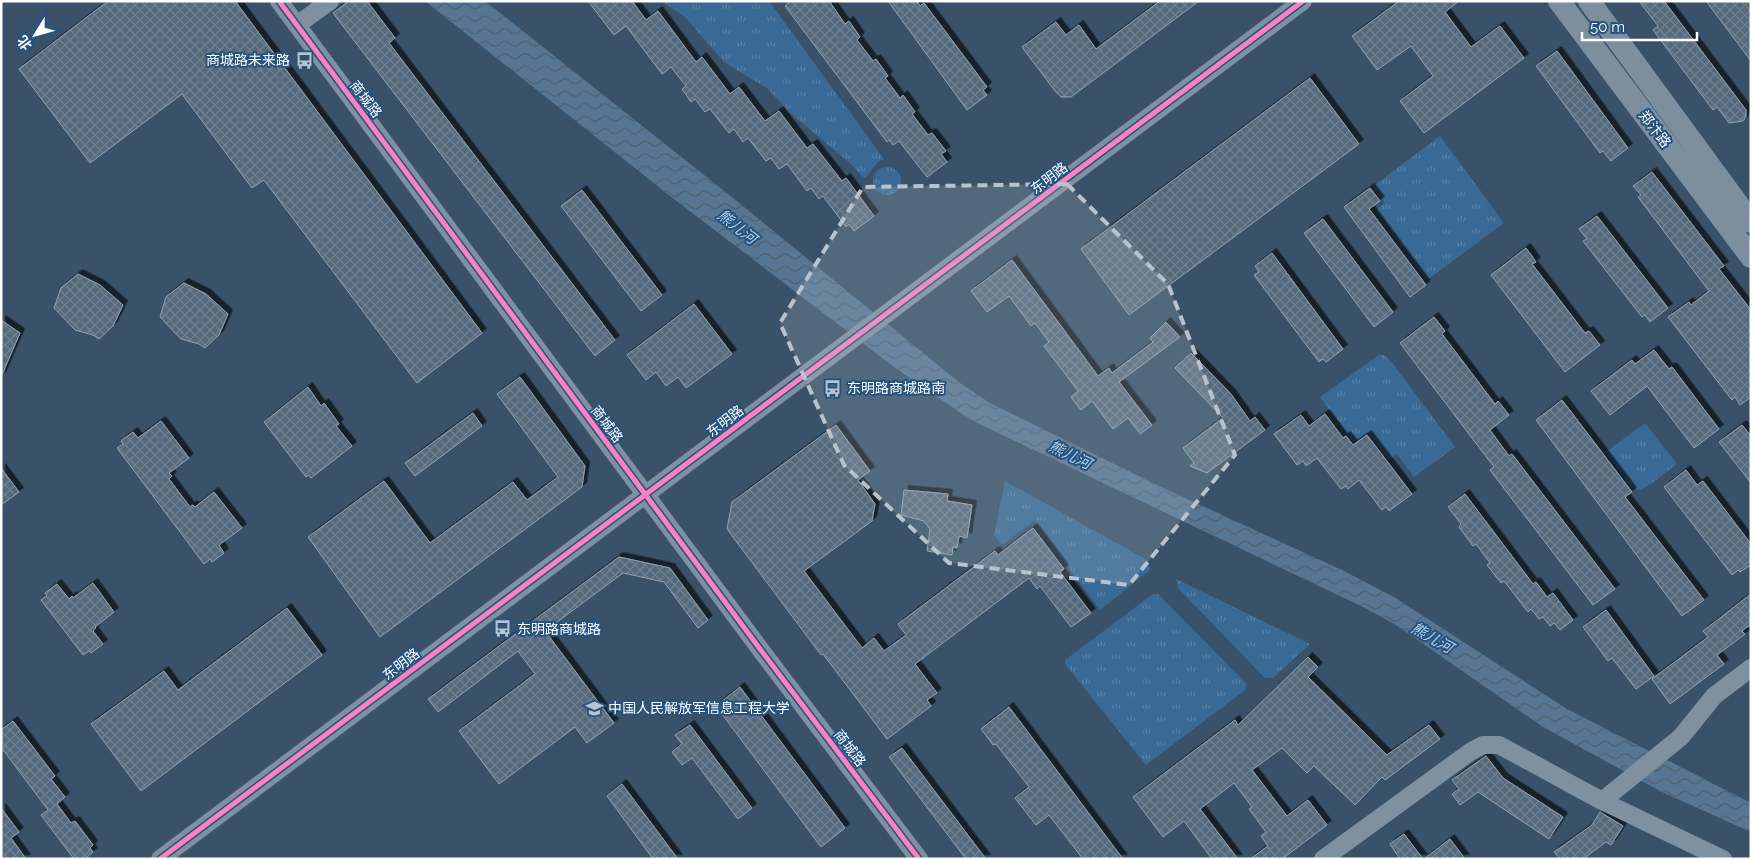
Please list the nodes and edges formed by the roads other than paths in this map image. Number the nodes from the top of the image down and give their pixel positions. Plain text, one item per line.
1 (280, 1) edge
2 (330, 1) edge
3 (1303, 1) edge
4 (1559, 1) edge
5 (1589, 1) edge
6 (297, 25) junction
7 (1751, 222) edge
8 (1751, 257) edge
9 (646, 494) junction
10 (1751, 668) edge
11 (1602, 801) junction
12 (160, 859) edge
13 (919, 859) edge
14 (1324, 859) edge
15 (1723, 859) edge

1 - 6 street, 商城路
2 - 6 street
3 - 9 street, 东明路
4 - 8 main road, 郑汴路
5 - 7 main road, 郑汴路
6 - 9 street, 商城路
9 - 12 street, 东明路
9 - 13 street, 商城路
10 - 11 street
11 - 14 street
11 - 15 street

